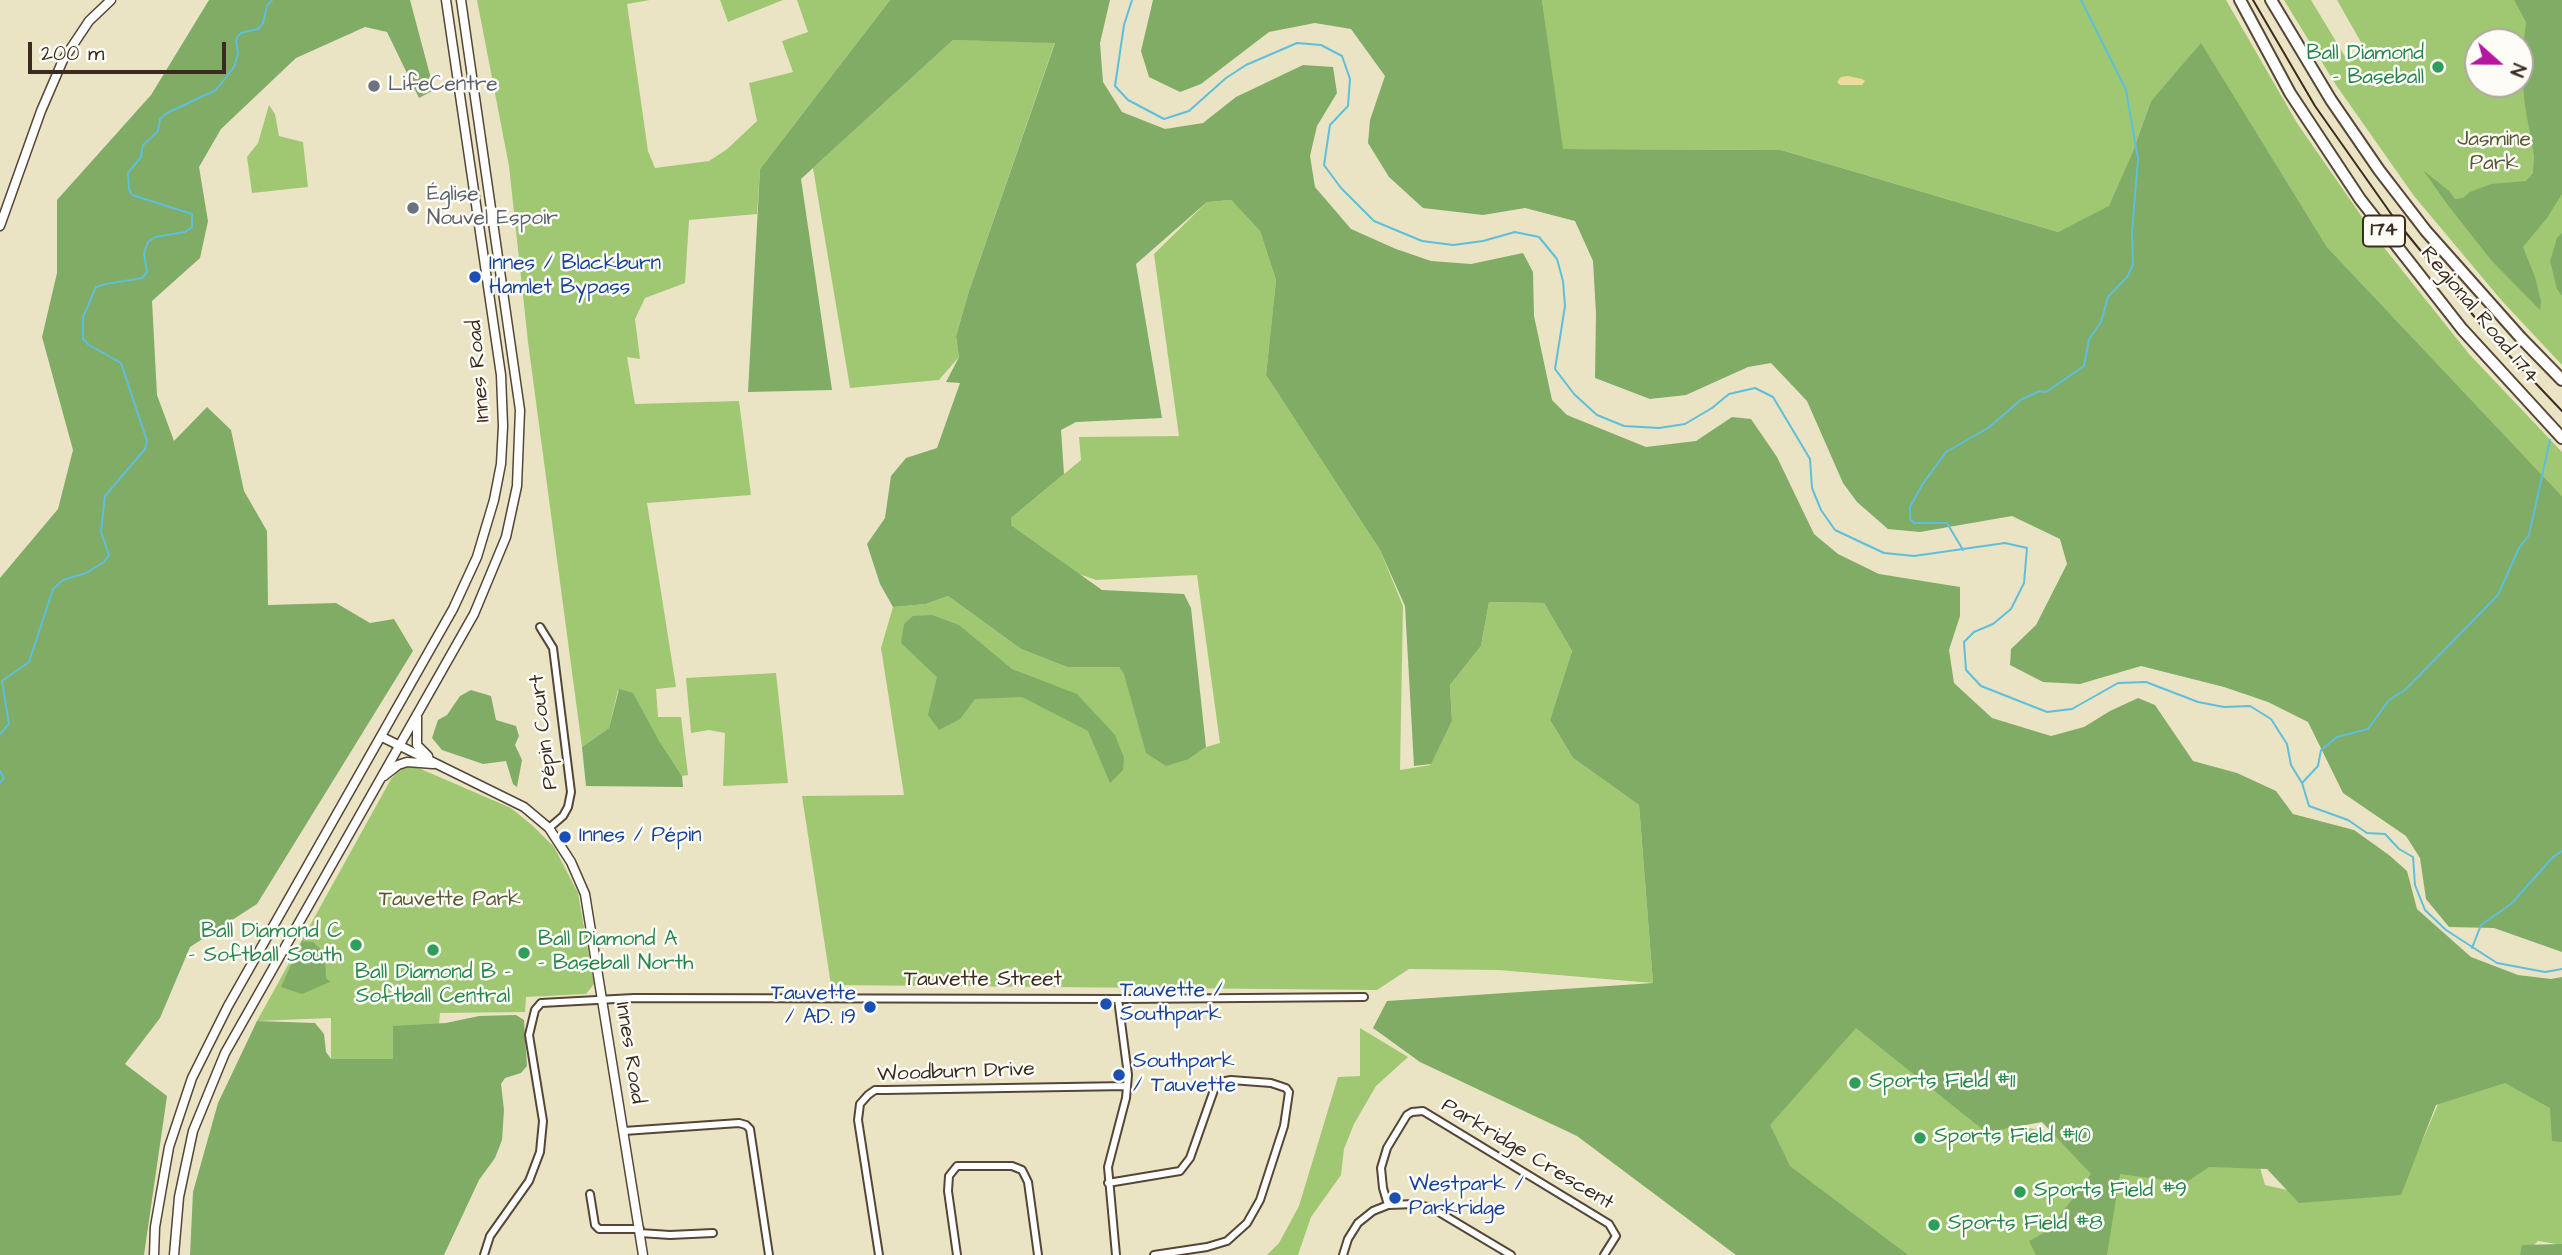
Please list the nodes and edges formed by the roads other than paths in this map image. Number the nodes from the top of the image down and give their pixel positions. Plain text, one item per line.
1 (111, 0) edge
2 (446, 0) edge
3 (461, 0) edge
4 (2240, 0) edge
5 (2271, 0) edge
6 (476, 103) junction
7 (462, 106) junction
8 (0, 226) edge
9 (512, 342) junction
10 (497, 344) junction
11 (2562, 380) edge
12 (2562, 438) edge
13 (540, 627) dead end
14 (417, 715) junction
15 (382, 737) junction
16 (399, 746) junction
17 (436, 763) junction
18 (378, 783) junction
19 (549, 828) junction
20 (1364, 997) dead end
21 (603, 999) junction
22 (1118, 999) junction
23 (1127, 1086) junction
24 (624, 1131) junction
25 (1108, 1183) junction
26 (590, 1194) dead end
27 (1388, 1205) junction
28 (640, 1231) junction
29 (713, 1233) dead end
30 (1343, 1253) edge
31 (154, 1255) edge
32 (174, 1255) edge
33 (484, 1255) edge
34 (643, 1255) edge
35 (769, 1255) edge
36 (878, 1255) edge
37 (957, 1255) edge
38 (1038, 1255) edge
39 (1118, 1255) edge
40 (1154, 1255) edge
41 (1353, 1255) edge
42 (1511, 1255) edge
43 (1604, 1255) edge

1 - 8 main road
2 - 7 main road, Innes Road
3 - 6 main road, Innes Road
4 - 12 highway, Regional Road 174 / 174
5 - 11 highway, Regional Road 174 / 174
6 - 7 main road
6 - 9 main road, Innes Road
7 - 10 main road, Innes Road
9 - 10 main road
9 - 14 main road, Innes Road
10 - 15 main road, Innes Road
13 - 19 street, Pépin Court
14 - 16 main road, Innes Road
14 - 17 main road
15 - 16 main road, Innes Road
15 - 31 main road
16 - 17 main road, Innes Road
16 - 18 main road
17 - 18 main road
17 - 19 main road, Innes Road
18 - 32 main road
19 - 21 main road, Innes Road
20 - 22 street, Tauvette Street
21 - 22 street, Tauvette Street
21 - 24 main road, Innes Road
21 - 33 street, Tauvette Street
22 - 23 street
23 - 25 street
23 - 36 street, Woodburn Drive
24 - 28 main road, Innes Road
24 - 35 street
25 - 39 street
25 - 40 street
26 - 28 street
27 - 30 street
27 - 42 street
27 - 43 street, Parkridge Crescent
28 - 29 street
28 - 34 main road, Innes Road
30 - 41 street
37 - 38 street

